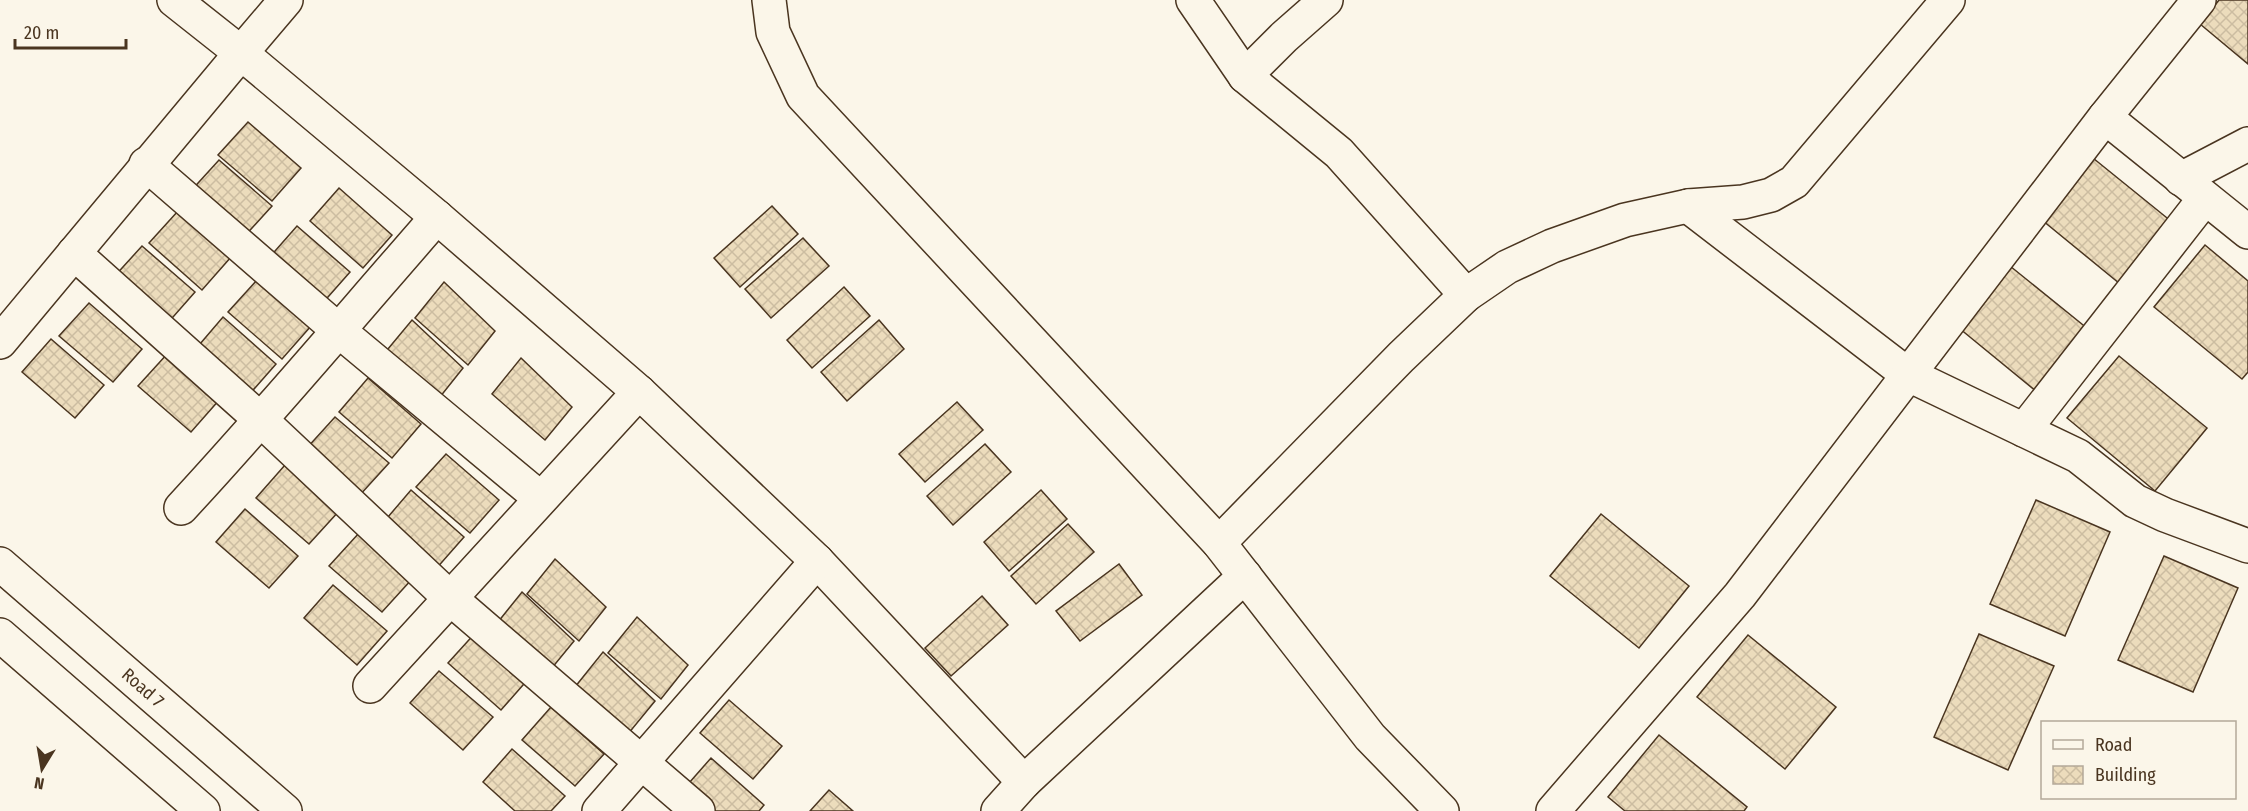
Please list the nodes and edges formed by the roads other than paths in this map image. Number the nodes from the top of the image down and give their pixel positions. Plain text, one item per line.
1 (174, 0) edge
2 (286, 0) edge
3 (770, 0) edge
4 (1193, 0) edge
5 (1326, 0) edge
6 (1948, 0) edge
7 (2199, 0) edge
8 (241, 52) junction
9 (1245, 76) junction
10 (2105, 117) junction
11 (2248, 144) edge
12 (146, 164) junction
13 (2193, 188) junction
14 (1688, 206) junction
15 (438, 217) junction
16 (2248, 232) edge
17 (74, 253) junction
18 (1466, 295) junction
19 (338, 330) junction
20 (0, 342) edge
21 (1907, 374) junction
22 (639, 392) junction
23 (262, 421) junction
24 (2024, 430) junction
25 (540, 498) junction
26 (181, 508) dead end
27 (1219, 543) junction
28 (2248, 546) edge
29 (817, 561) junction
30 (0, 564) edge
31 (1245, 576) junction
32 (451, 599) junction
33 (0, 634) edge
34 (370, 686) dead end
35 (642, 762) junction
36 (1024, 782) junction
37 (203, 811) edge
38 (285, 811) edge
39 (599, 811) edge
40 (698, 811) edge
41 (998, 811) edge
42 (1442, 811) edge
43 (1553, 811) edge

1 - 8 street
2 - 8 street
3 - 27 street
4 - 9 street
5 - 9 street
6 - 14 street
7 - 10 street
8 - 12 street
8 - 15 street
9 - 18 street
10 - 13 street
10 - 21 street
11 - 13 street
12 - 17 street
12 - 19 street
13 - 16 street
13 - 24 street
14 - 18 street
14 - 21 street
15 - 19 street
15 - 22 street
17 - 20 street
17 - 23 street
18 - 27 street
19 - 23 street
19 - 25 street
21 - 24 street
21 - 43 street
22 - 25 street
22 - 29 street
23 - 26 street
23 - 32 street
24 - 28 street
25 - 32 street
27 - 31 street
29 - 35 street
29 - 36 street
30 - 38 street, Road 7
31 - 36 street
31 - 42 street
32 - 34 street
32 - 35 street
33 - 37 street
35 - 39 street
35 - 40 street
36 - 41 street

